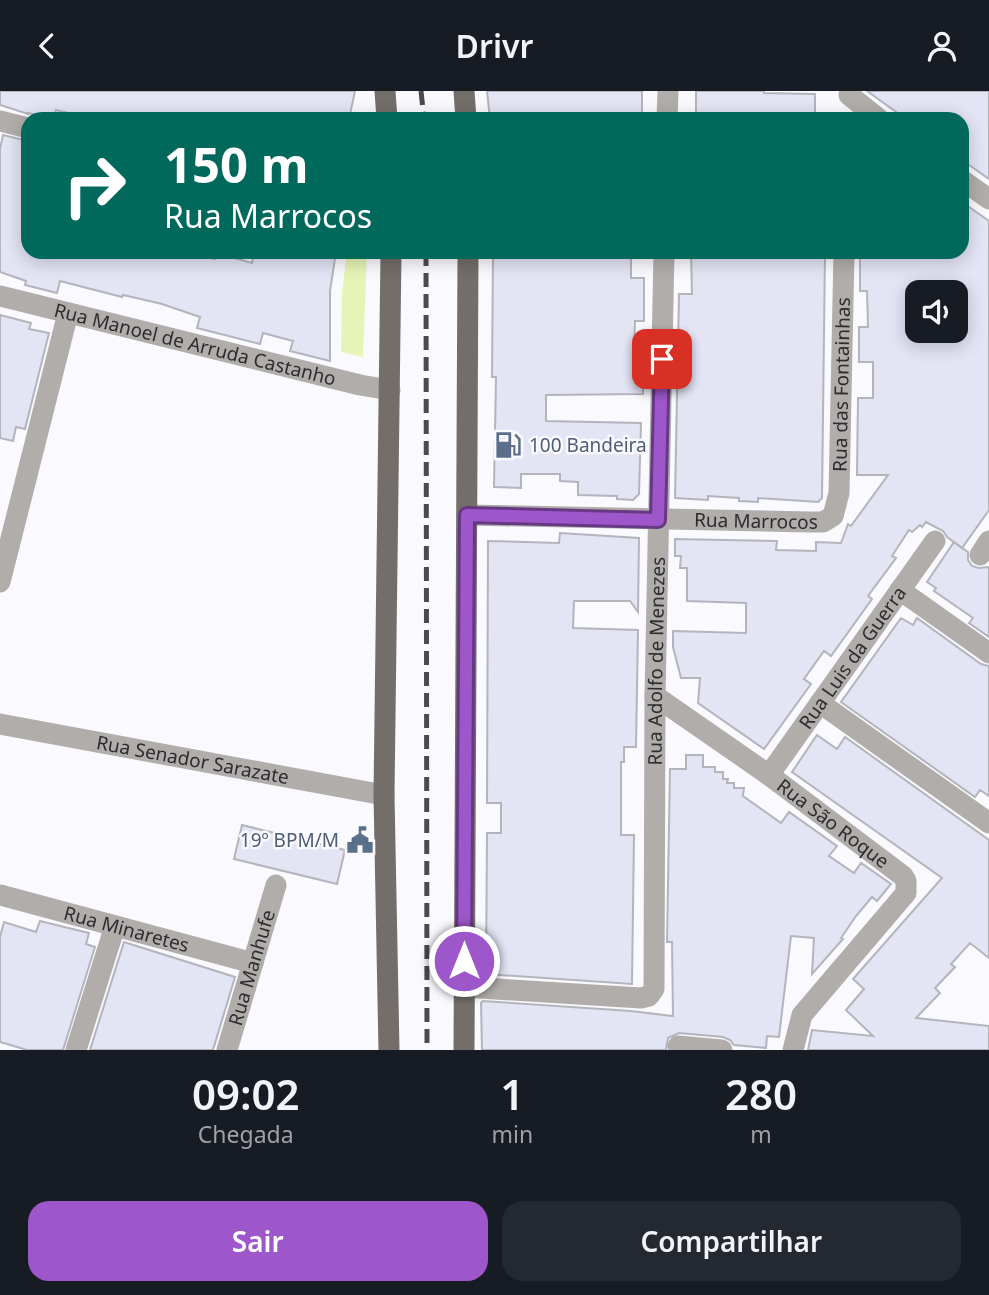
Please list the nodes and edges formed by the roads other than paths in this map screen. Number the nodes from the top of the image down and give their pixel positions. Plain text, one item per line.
1 (464, 91) edge
2 (667, 91) edge
3 (849, 93) edge
4 (466, 112) edge
5 (667, 112) edge
6 (848, 112) edge
7 (870, 112) edge
8 (0, 121) edge
9 (21, 126) edge
10 (969, 185) edge
11 (989, 199) edge
12 (391, 259) edge
13 (468, 259) edge
14 (664, 259) edge
15 (844, 259) edge
16 (0, 296) edge
17 (68, 313) junction
18 (390, 390) junction
19 (467, 515) junction
20 (832, 516) joint
21 (658, 520) junction
22 (935, 541) dead end
23 (0, 582) edge
24 (900, 590) junction
25 (989, 653) edge
26 (655, 696) junction
27 (820, 703) junction
28 (0, 724) edge
29 (769, 775) junction
30 (384, 795) junction
31 (989, 823) edge
32 (276, 885) dead end
33 (0, 895) edge
34 (115, 926) junction
35 (253, 963) junction
36 (464, 987) junction
37 (678, 1047) dead end
38 (76, 1050) edge
39 (227, 1050) edge
40 (389, 1050) edge
41 (464, 1050) edge
42 (722, 1050) edge
43 (793, 1050) edge

1 - 4 main road
2 - 5 street
3 - 6 street
3 - 7 street
8 - 9 street
10 - 11 street
12 - 18 main road
13 - 19 main road
14 - 21 street, Rua Adolfo de Menezes
15 - 20 street, Rua das Fontainhas
16 - 17 street, Rua Manoel de Arruda Castanho
17 - 18 street, Rua Manoel de Arruda Castanho
17 - 23 street
18 - 30 main road
19 - 21 street, Rua Marrocos
19 - 36 main road
20 - 21 street, Rua Marrocos
21 - 26 street, Rua Adolfo de Menezes
22 - 24 street, Rua Luis da Guerra
24 - 25 street
24 - 27 street, Rua Luis da Guerra
26 - 29 street, Rua São Roque
26 - 36 street, Rua Adolfo de Menezes
27 - 29 street, Rua Luis da Guerra
27 - 31 street
28 - 30 street, Rua Senador Sarazate
29 - 43 street, Rua São Roque
30 - 40 main road
32 - 35 street, Rua Manhufe
33 - 34 street, Rua Minaretes
34 - 35 street, Rua Minaretes
34 - 38 street
35 - 39 street, Rua Manhufe
36 - 41 main road
37 - 42 street

